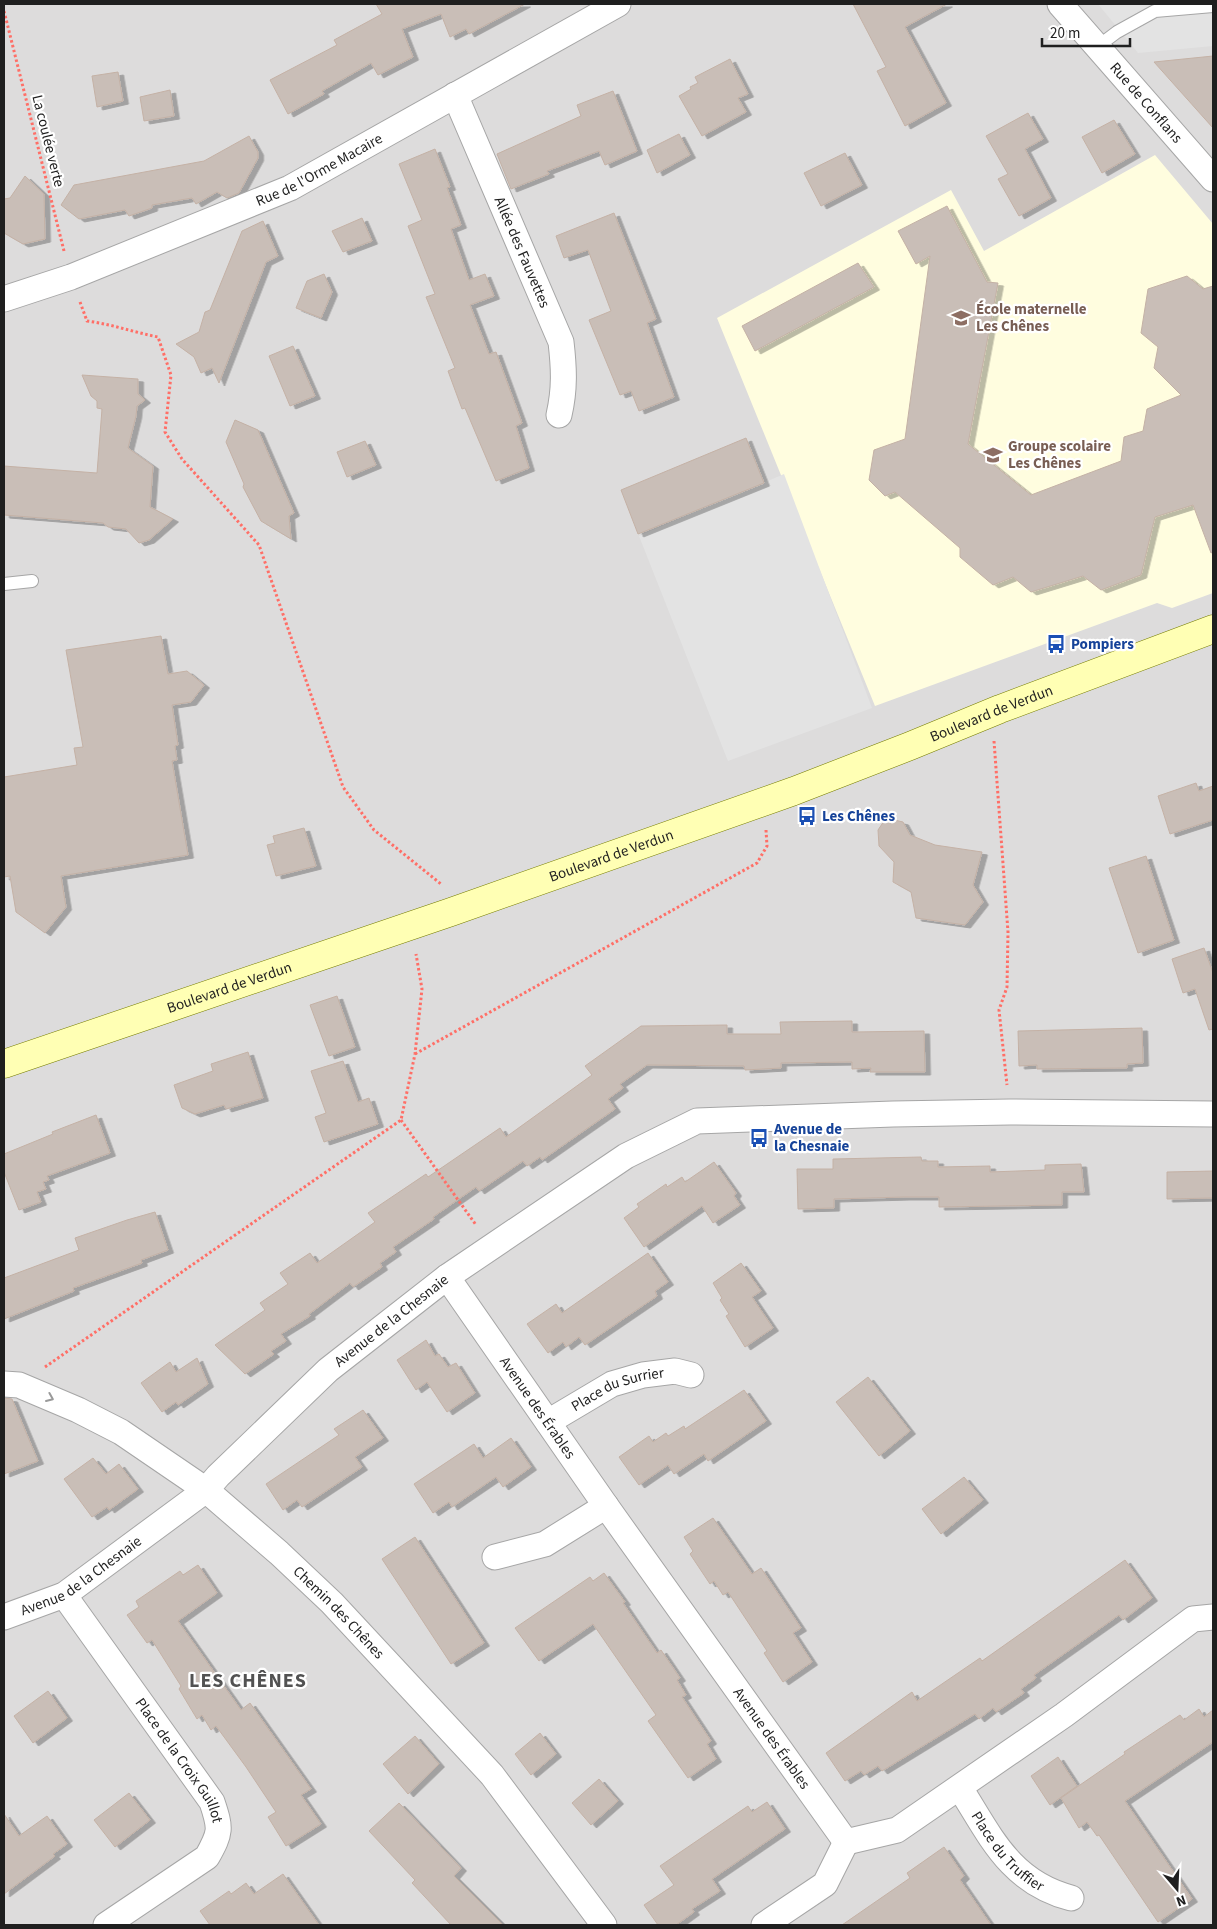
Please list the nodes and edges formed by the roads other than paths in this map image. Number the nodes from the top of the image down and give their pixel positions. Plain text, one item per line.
1 (618, 4) edge
2 (1060, 4) edge
3 (1213, 6) edge
4 (1152, 7) edge
5 (1097, 47) junction
6 (455, 95) junction
7 (1213, 179) edge
8 (4, 299) edge
9 (559, 415) dead end
10 (32, 581) dead end
11 (4, 584) edge
12 (1213, 629) edge
13 (4, 1064) edge
14 (1213, 1114) edge
15 (447, 1277) junction
16 (691, 1375) dead end
17 (11, 1384) edge
18 (548, 1422) junction
19 (206, 1490) junction
20 (606, 1506) junction
21 (495, 1557) dead end
22 (64, 1595) junction
23 (4, 1617) edge
24 (1213, 1617) edge
25 (960, 1788) junction
26 (846, 1842) junction
27 (1071, 1898) dead end
28 (106, 1925) edge
29 (604, 1925) edge
30 (764, 1925) edge

1 - 6 street, Rue de l'Orme Macaire
2 - 5 street, Rue de Conflans
3 - 4 lane
4 - 5 lane
5 - 7 street, Rue de Conflans
6 - 8 street, Rue de l'Orme Macaire
6 - 9 street, Allée des Fauvettes
10 - 11 lane
12 - 13 main road, Boulevard de Verdun
14 - 15 street, Avenue de la Chesnaie
15 - 18 street, Avenue des Érables
15 - 19 street, Avenue de la Chesnaie
16 - 18 street, Place du Surrier
17 -> 19 street, Chemin des Chênes
18 - 20 street, Avenue des Érables
19 - 22 street, Avenue de la Chesnaie
19 - 29 street, Chemin des Chênes
20 - 21 street
20 - 26 street, Avenue des Érables
22 - 23 street, Avenue de la Chesnaie
22 - 28 street, Place de la Croix Guillot
24 - 25 street
25 - 26 street
25 - 27 street, Place du Truffier
26 - 30 street

